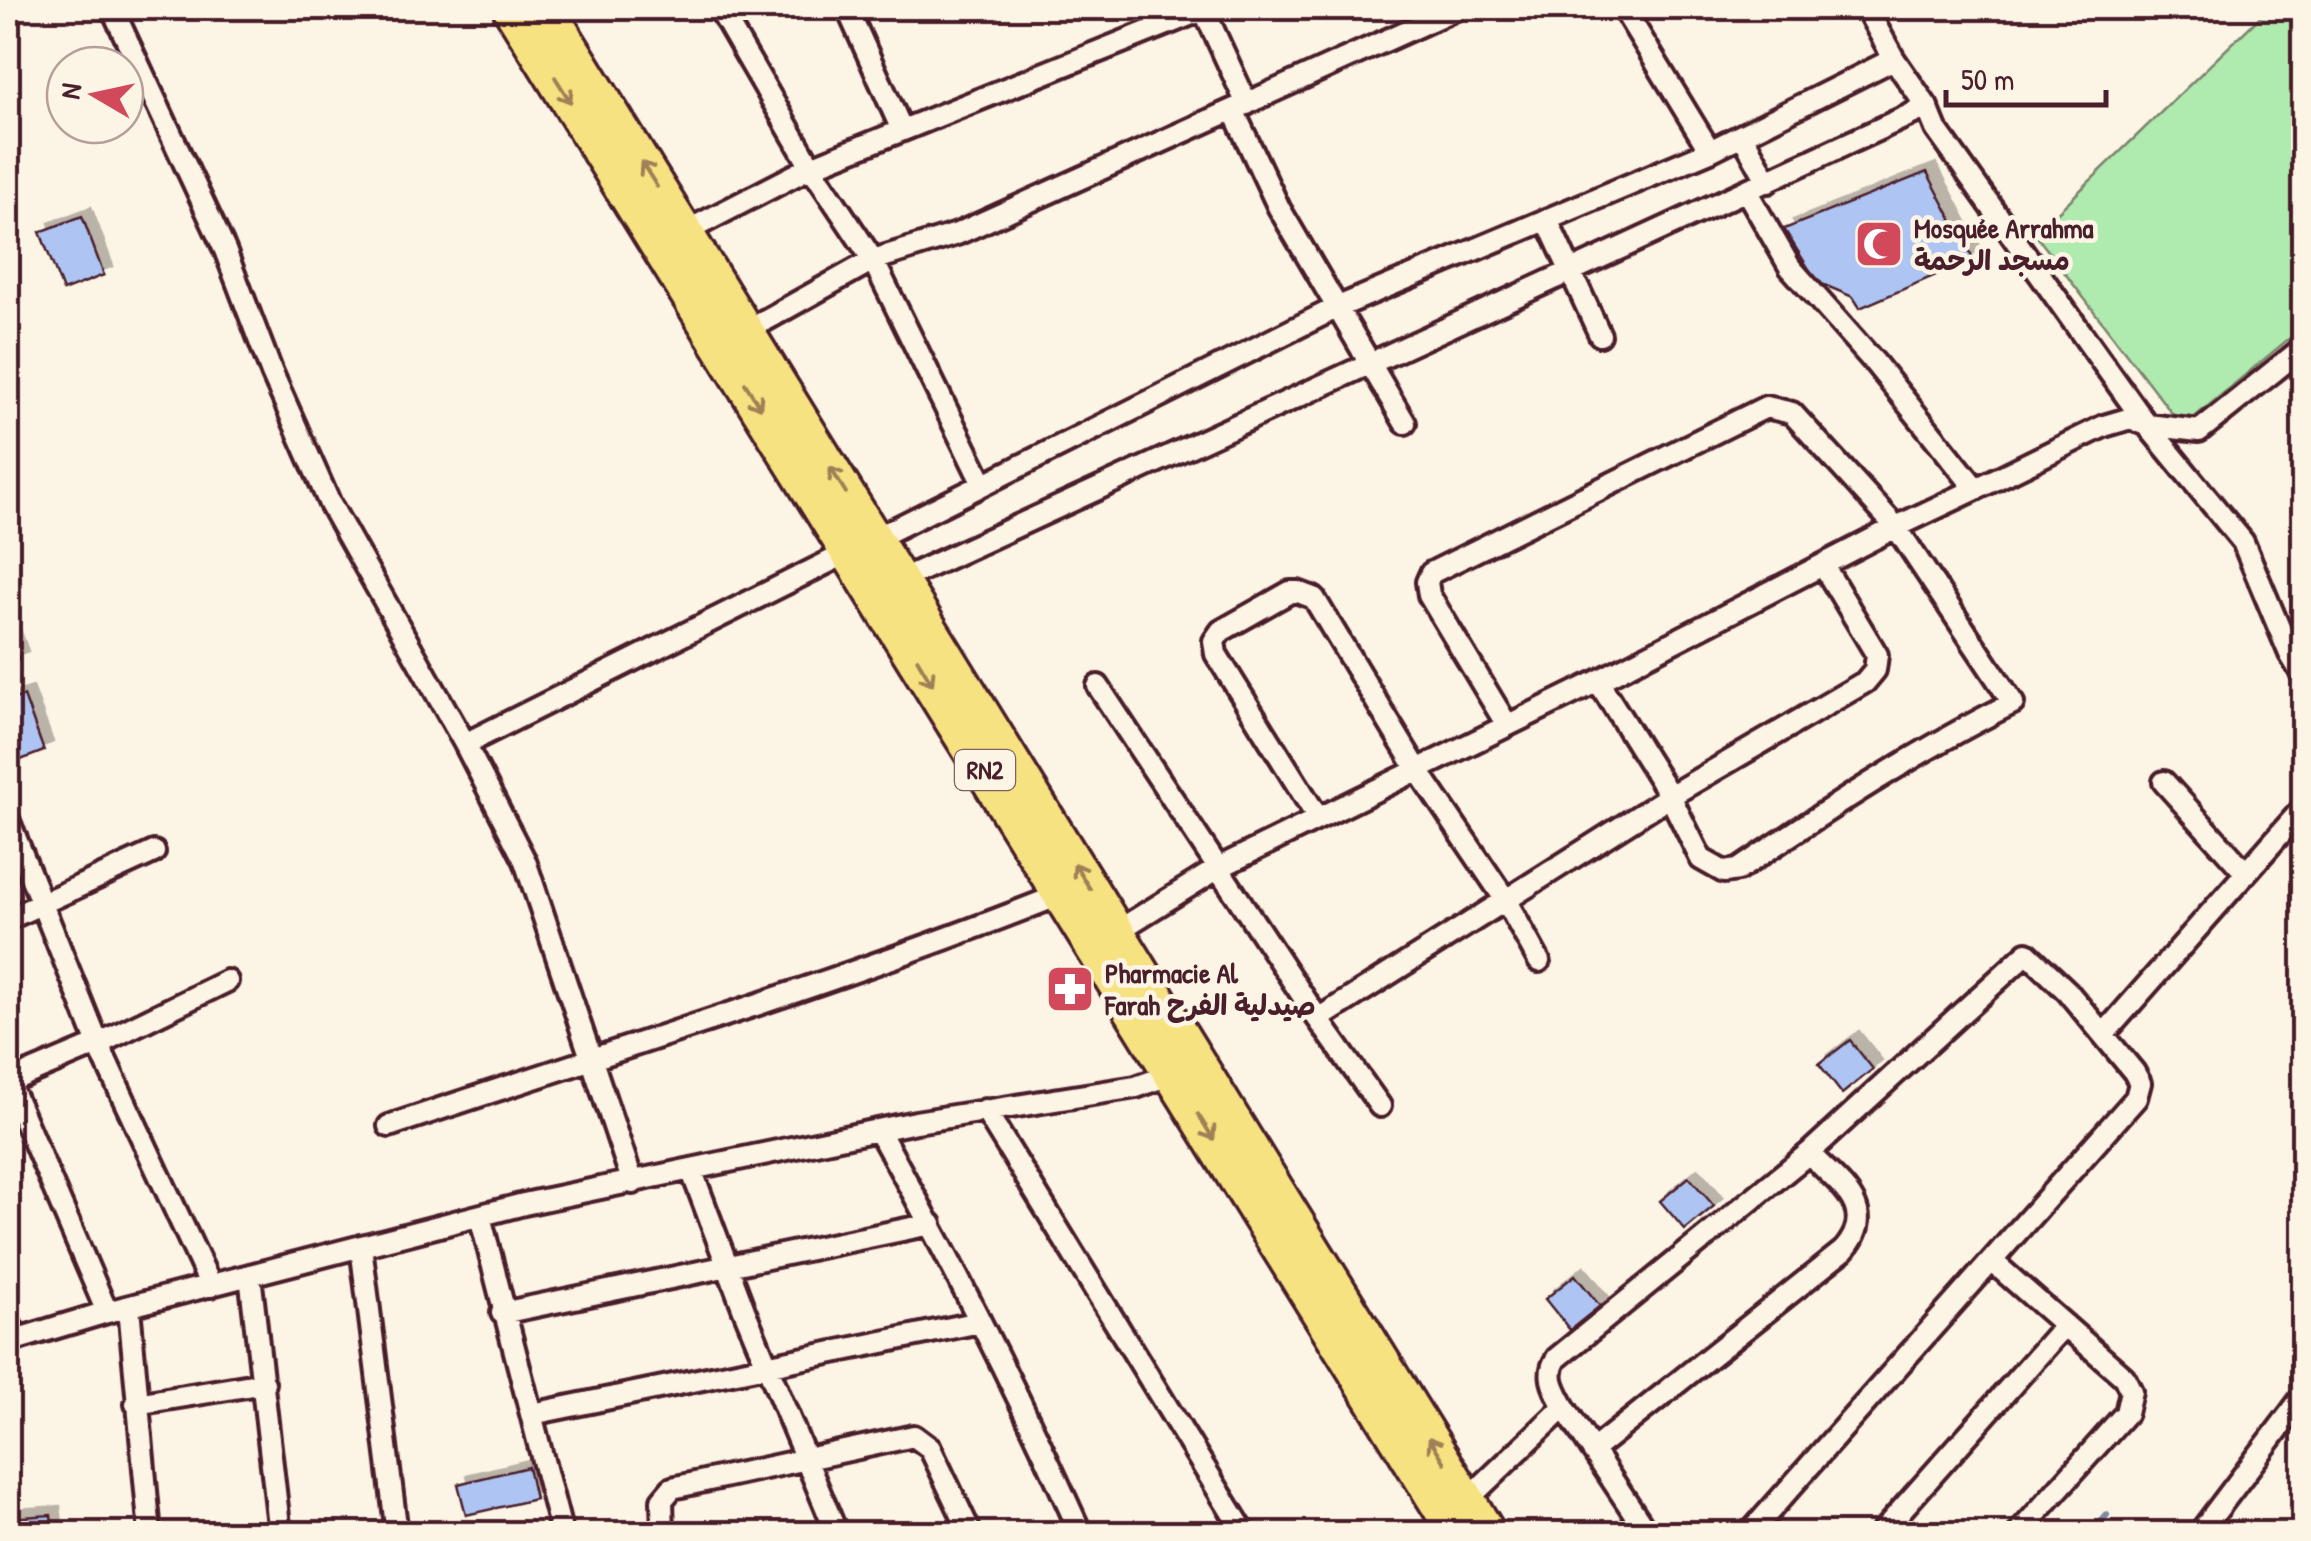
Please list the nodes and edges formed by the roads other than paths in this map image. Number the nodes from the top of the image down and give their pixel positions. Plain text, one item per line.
1 (112, 8) edge
2 (512, 8) edge
3 (546, 8) edge
4 (719, 8) edge
5 (847, 8) edge
6 (1204, 8) edge
7 (1458, 8) edge
8 (1623, 8) edge
9 (1866, 8) edge
10 (1894, 59) junction
11 (1240, 107) junction
12 (1926, 108) junction
13 (902, 130) junction
14 (1742, 135) junction
15 (1710, 151) junction
16 (811, 167) junction
17 (1768, 182) junction
18 (1747, 192) junction
19 (1547, 220) junction
20 (685, 232) junction
21 (874, 260) junction
22 (1570, 274) junction
23 (1336, 308) junction
24 (1600, 335) dead end
25 (734, 338) junction
26 (2304, 347) edge
27 (1371, 366) junction
28 (1405, 423) dead end
29 (2148, 425) junction
30 (983, 484) junction
31 (1976, 489) junction
32 (1896, 526) junction
33 (861, 544) junction
34 (1824, 564) junction
35 (900, 580) junction
36 (2304, 676) edge
37 (1598, 681) junction
38 (1098, 686) dead end
39 (1508, 725) junction
40 (465, 744) junction
41 (1417, 769) junction
42 (2164, 782) dead end
43 (1670, 796) junction
44 (2304, 806) edge
45 (1318, 818) junction
46 (8, 820) edge
47 (154, 852) dead end
48 (1220, 868) junction
49 (2245, 872) junction
50 (1062, 894) junction
51 (1505, 899) junction
52 (41, 906) junction
53 (8, 918) edge
54 (1105, 938) junction
55 (1539, 961) dead end
56 (227, 981) dead end
57 (1318, 1020) junction
58 (2104, 1034) junction
59 (98, 1044) junction
60 (590, 1058) junction
61 (1184, 1068) junction
62 (8, 1082) edge
63 (1380, 1106) dead end
64 (985, 1110) junction
65 (389, 1126) dead end
66 (878, 1130) junction
67 (1809, 1154) junction
68 (691, 1170) junction
69 (633, 1183) junction
70 (480, 1216) junction
71 (931, 1224) junction
72 (361, 1246) junction
73 (1994, 1262) junction
74 (728, 1266) junction
75 (250, 1275) junction
76 (211, 1286) junction
77 (129, 1306) junction
78 (107, 1312) junction
79 (502, 1313) junction
80 (8, 1319) edge
81 (980, 1322) junction
82 (2065, 1325) junction
83 (12, 1341) edge
84 (768, 1364) junction
85 (264, 1383) junction
86 (2304, 1394) edge
87 (136, 1404) junction
88 (1564, 1407) junction
89 (532, 1414) junction
90 (1594, 1450) junction
91 (809, 1458) junction
92 (1467, 1500) junction
93 (150, 1534) edge
94 (280, 1534) edge
95 (397, 1534) edge
96 (562, 1534) edge
97 (664, 1534) edge
98 (837, 1534) edge
99 (972, 1534) edge
100 (1080, 1534) edge
101 (1245, 1534) edge
102 (1457, 1534) edge
103 (1488, 1534) edge
104 (1648, 1534) edge
105 (1749, 1534) edge
106 (1880, 1534) edge
107 (2018, 1534) edge
108 (2199, 1534) edge

1 - 40 street
2 -> 25 highway, RN2
20 -> 3 highway, RN2
4 - 16 street
5 - 13 street
6 - 11 street
6 - 13 street
7 - 11 street
8 - 15 street
9 - 10 street
10 - 12 street
10 - 14 street
11 - 21 street
11 - 23 street
12 - 17 street
12 - 29 street
13 - 16 street
14 - 15 street
14 - 17 street
15 - 19 street
16 - 20 street
16 - 21 street
17 - 18 street
18 - 22 street
18 - 31 street
19 - 22 street
19 - 23 street
20 - 25 highway, RN2
21 - 25 street
21 - 30 street
22 - 24 street
22 - 27 street
23 - 27 street
23 - 30 street
25 - 33 highway, RN2
26 - 29 street
27 - 28 street
27 - 35 street
29 - 31 street
29 - 36 street
30 - 33 street
31 - 32 street
32 - 34 street
32 - 39 street
32 - 43 street
33 - 35 highway, RN2
33 - 40 street
33 -> 50 highway, RN2
34 - 37 street
34 - 43 street
54 -> 35 highway, RN2
37 - 39 street
37 - 43 street
38 - 48 street
39 - 41 street
40 - 60 street
41 - 45 street
41 - 45 street
41 - 51 street
42 - 49 street
43 - 51 street
44 - 49 street
45 - 48 street
46 - 52 street
47 - 52 street
48 - 54 street
48 - 57 street
49 - 58 street
50 - 54 highway, RN2
50 - 60 street
51 - 55 street
51 - 57 street
52 - 53 street
52 - 59 street
54 - 61 highway, RN2
56 - 59 street
57 - 63 street
58 - 67 street
58 - 73 street
59 - 62 street
59 - 76 street
60 - 65 street
60 - 69 street
61 - 64 street
92 -> 61 highway, RN2
61 -> 102 highway, RN2
62 - 78 street
64 - 66 street
64 - 101 street
66 - 68 street
66 - 71 street
67 - 88 street
67 - 90 street
68 - 69 street
68 - 74 street
69 - 70 street
70 - 72 street
70 - 79 street
71 - 74 street
71 - 81 street
72 - 75 street
72 - 95 street
73 - 82 street
73 - 105 street
74 - 79 street
74 - 84 street
75 - 76 street
75 - 85 street
76 - 77 street
77 - 78 street
77 - 87 street
78 - 83 street
79 - 89 street
80 - 83 street
81 - 84 street
81 - 100 street
82 - 106 street
82 - 107 street
84 - 89 street
84 - 91 street
85 - 87 street
85 - 94 street
86 - 108 street
87 - 93 street
88 - 90 street
88 - 92 street
89 - 96 street
90 - 104 street
91 - 97 street
91 - 98 street
91 - 99 street
92 - 103 highway, RN2

